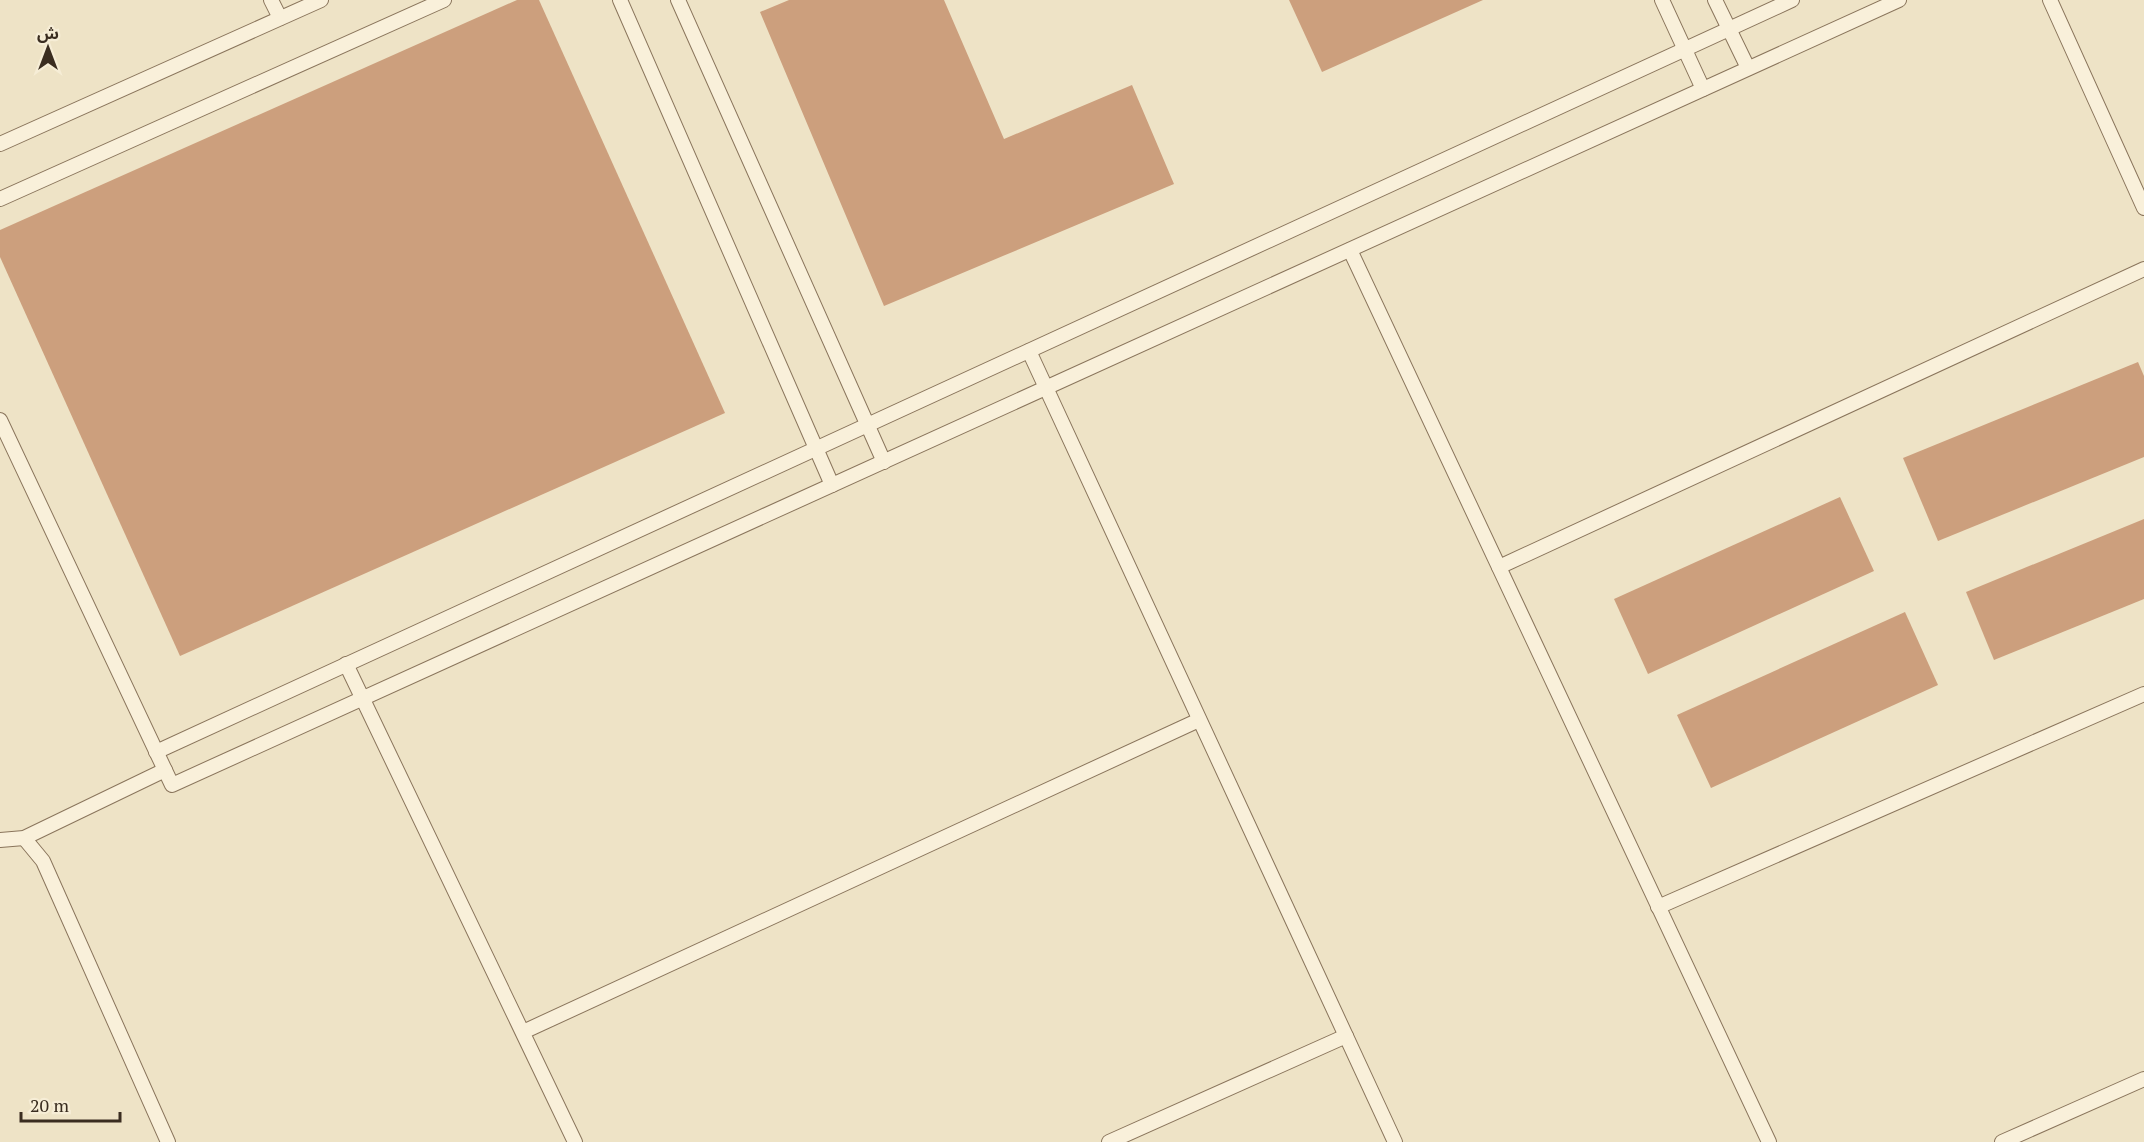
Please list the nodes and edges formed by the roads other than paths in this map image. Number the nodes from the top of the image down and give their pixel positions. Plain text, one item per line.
1 (271, 0) edge
2 (321, 0) edge
3 (444, 0) edge
4 (620, 0) edge
5 (678, 0) edge
6 (1662, 0) edge
7 (1715, 0) edge
8 (1792, 0) edge
9 (1899, 0) edge
10 (2050, 0) edge
11 (280, 18) junction
12 (1729, 29) junction
13 (1684, 49) junction
14 (1748, 68) junction
15 (1702, 89) junction
16 (0, 144) edge
17 (0, 199) edge
18 (2144, 208) edge
19 (1350, 250) junction
20 (2144, 269) edge
21 (1029, 351) junction
22 (1045, 389) junction
23 (0, 420) edge
24 (868, 424) junction
25 (816, 448) junction
26 (884, 462) junction
27 (832, 485) junction
28 (1499, 567) junction
29 (346, 664) junction
30 (2144, 694) edge
31 (364, 698) junction
32 (1199, 720) junction
33 (156, 752) junction
34 (165, 770) junction
35 (24, 838) junction
36 (0, 840) edge
37 (1658, 907) junction
38 (523, 1032) junction
39 (1346, 1036) junction
40 (2144, 1079) edge
41 (168, 1142) edge
42 (575, 1142) edge
43 (1109, 1142) edge
44 (1395, 1142) edge
45 (1769, 1142) edge
46 (2002, 1142) edge

1 - 11 lane
2 - 11 lane
3 - 17 lane
4 - 25 lane
5 - 24 lane
6 - 13 lane
7 - 12 lane
8 - 12 lane
9 - 14 lane
10 - 18 lane
11 - 16 lane
12 - 13 lane
12 - 14 lane
13 - 15 lane
13 - 21 lane
14 - 15 lane
15 - 19 lane
19 - 22 lane
19 - 28 lane
20 - 28 lane
21 - 22 lane
21 - 24 lane
22 - 26 lane
22 - 32 lane
23 - 33 lane
24 - 25 lane
24 - 26 lane
25 - 27 lane
25 - 29 lane
26 - 27 lane
27 - 31 lane
28 - 37 lane
29 - 31 lane
29 - 33 lane
30 - 37 lane
31 - 34 lane
31 - 38 lane
32 - 38 lane
32 - 39 lane
33 - 34 lane
34 - 35 lane
35 - 36 lane
35 - 41 lane
37 - 45 lane
38 - 42 lane
39 - 43 lane
39 - 44 lane
40 - 46 lane

